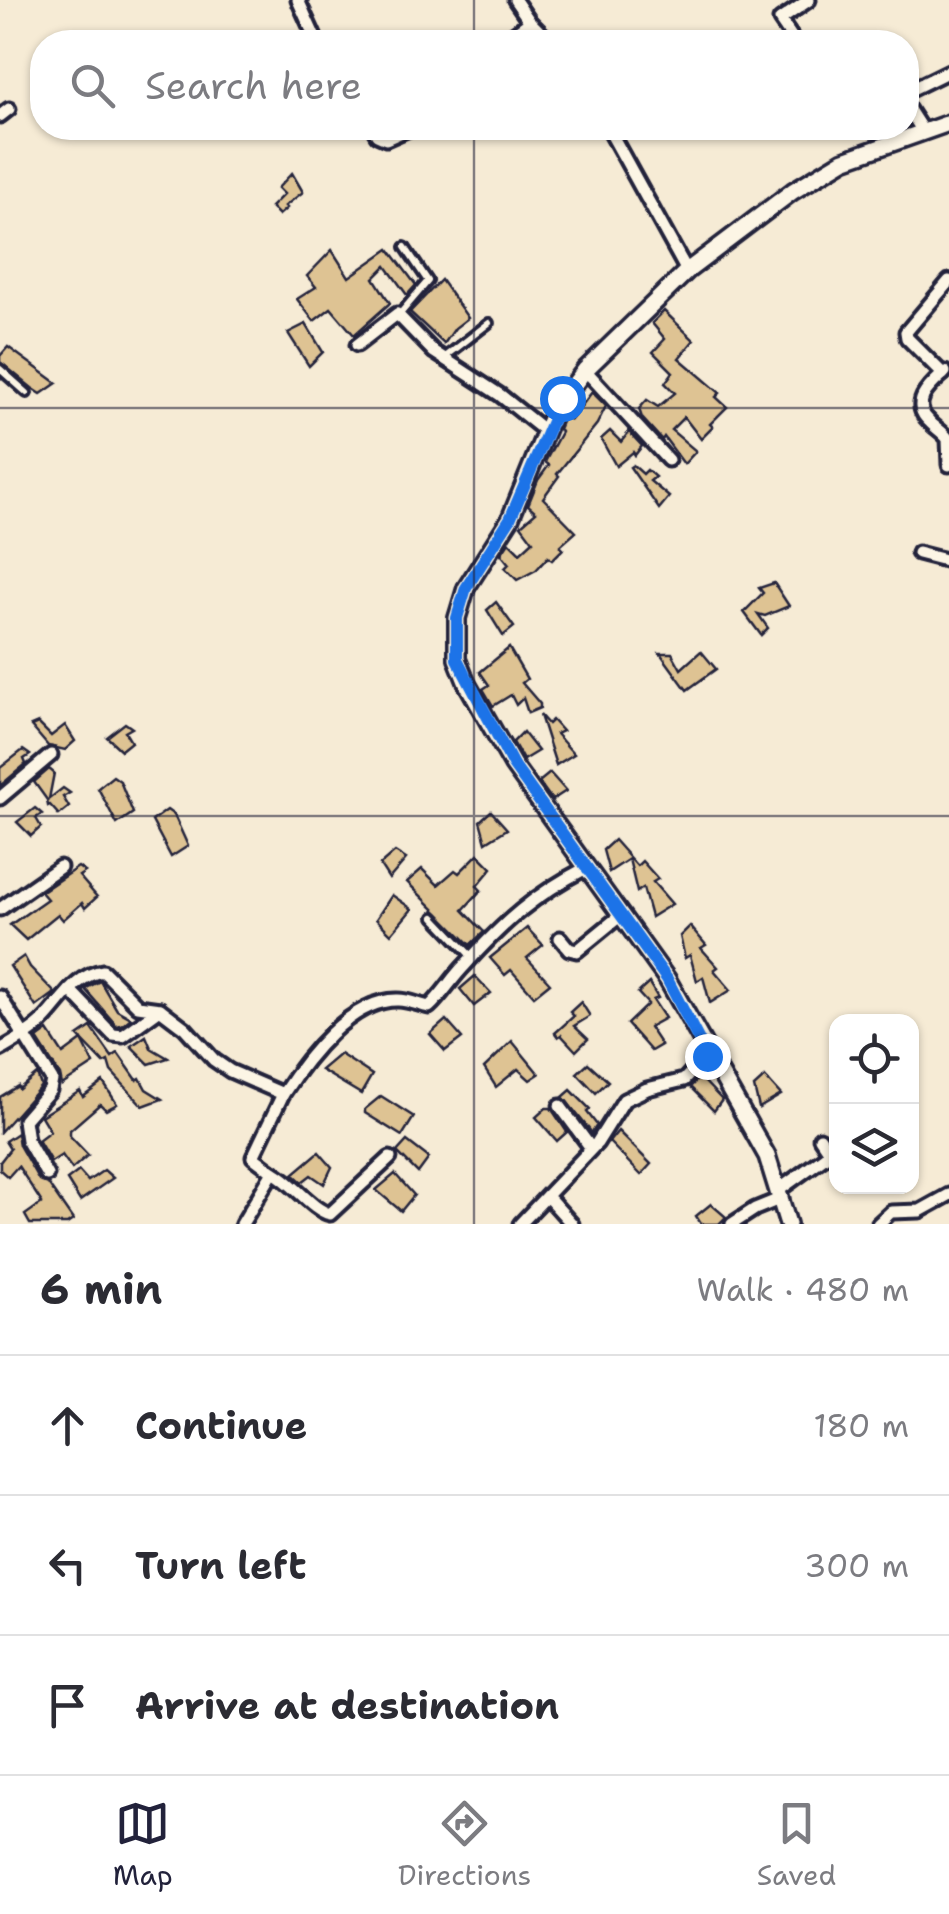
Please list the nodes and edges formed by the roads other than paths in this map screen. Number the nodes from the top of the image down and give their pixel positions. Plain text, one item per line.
1 (298, 0) edge
2 (515, 0) edge
3 (809, 0) edge
4 (530, 22) junction
5 (312, 30) edge
6 (519, 30) edge
7 (538, 30) edge
8 (787, 30) edge
9 (949, 71) edge
10 (919, 86) edge
11 (949, 122) edge
12 (919, 125) edge
13 (922, 130) junction
14 (919, 131) edge
15 (615, 140) edge
16 (898, 140) edge
17 (405, 247) dead end
18 (687, 271) junction
19 (949, 281) edge
20 (400, 315) junction
21 (490, 323) dead end
22 (357, 345) dead end
23 (444, 358) junction
24 (0, 369) edge
25 (585, 370) junction
26 (946, 372) edge
27 (27, 392) dead end
28 (545, 431) junction
29 (668, 460) dead end
30 (949, 465) edge
31 (918, 553) dead end
32 (949, 561) edge
33 (50, 755) dead end
34 (0, 798) edge
35 (60, 867) dead end
36 (586, 868) junction
37 (0, 909) edge
38 (621, 915) junction
39 (434, 917) dead end
40 (560, 938) dead end
41 (472, 957) junction
42 (70, 990) junction
43 (0, 997) edge
44 (160, 1010) junction
45 (26, 1035) junction
46 (0, 1050) edge
47 (707, 1056) junction
48 (284, 1094) junction
49 (560, 1106) dead end
50 (820, 1138) dead end
51 (591, 1148) junction
52 (390, 1158) dead end
53 (273, 1172) junction
54 (47, 1176) dead end
55 (780, 1194) junction
56 (949, 1195) edge
57 (547, 1196) junction
58 (533, 1212) junction
59 (242, 1224) edge
60 (520, 1224) edge
61 (541, 1224) edge
62 (572, 1224) edge
63 (732, 1224) edge
64 (788, 1224) edge
65 (878, 1224) edge

1 - 5 street
2 - 4 street
3 - 8 street
4 - 6 street
4 - 7 street
9 - 10 street
11 - 13 street
12 - 13 street
13 - 14 street
15 - 18 street
16 - 18 street
17 - 20 lane
18 - 25 street
19 - 26 street
20 - 22 street
20 - 23 street
21 - 23 lane
23 - 28 street
24 - 27 lane
25 - 28 street
25 - 29 street
26 - 30 street
28 - 36 street
31 - 32 street
33 - 34 street
35 - 37 street
36 - 38 street
36 - 41 street
38 - 40 street
38 - 47 street
39 - 41 lane
41 - 48 street
42 - 44 street
42 - 44 street
42 - 45 street
43 - 45 street
44 - 48 street
45 - 46 street
45 - 54 street
47 - 51 street
47 - 55 street
48 - 53 street
49 - 51 street
50 - 55 street
51 - 57 street
52 - 53 street
53 - 59 street
55 - 63 street
55 - 64 street
56 - 65 street
57 - 58 street
57 - 62 street
58 - 60 street
58 - 61 street

